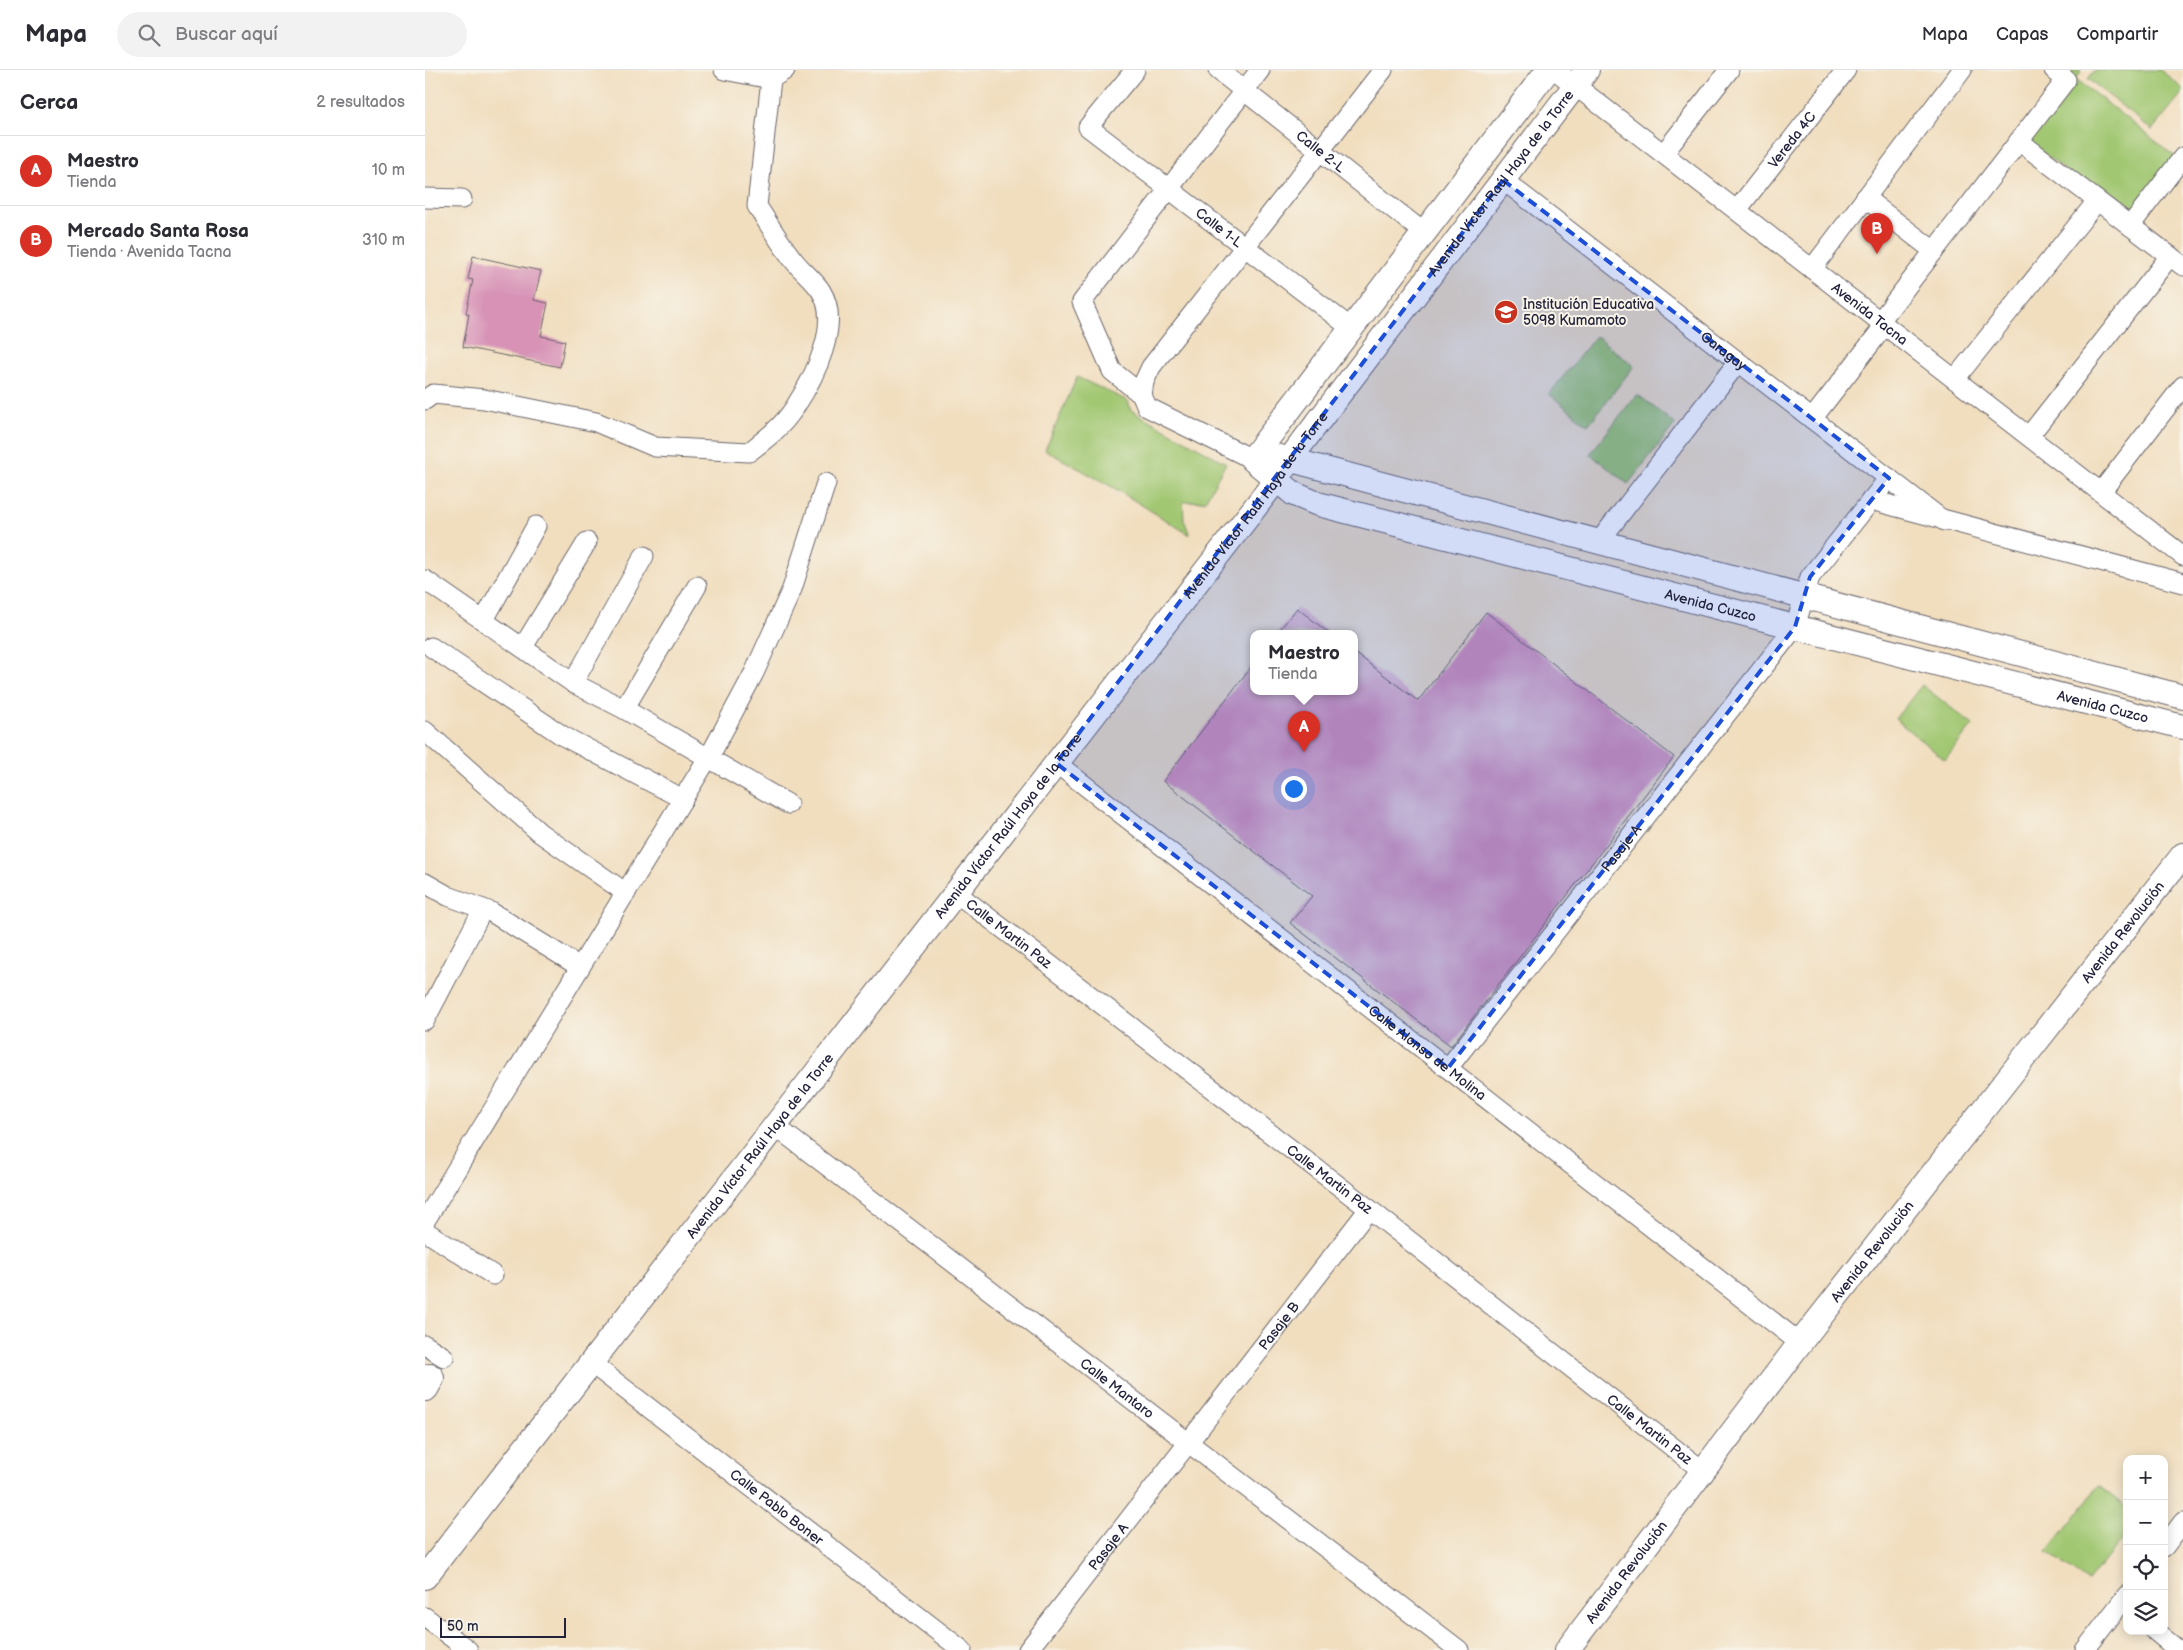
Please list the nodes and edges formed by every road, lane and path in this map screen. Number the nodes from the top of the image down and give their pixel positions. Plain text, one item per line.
1 (724, 70) edge
2 (1135, 70) edge
3 (1218, 70) edge
4 (1260, 70) edge
5 (1383, 70) edge
6 (1548, 70) edge
7 (1555, 70) edge
8 (1729, 70) edge
9 (1846, 70) edge
10 (1962, 70) edge
11 (778, 74) edge
12 (2060, 75) edge
13 (1581, 77) edge
14 (1245, 90) junction
15 (2019, 141) junction
16 (1321, 151) junction
17 (1664, 153) junction
18 (2183, 157) edge
19 (1503, 180) junction
20 (1169, 188) junction
21 (425, 198) edge
22 (1865, 198) junction
23 (462, 199) dead end
24 (2097, 201) junction
25 (1737, 210) junction
26 (2130, 226) junction
27 (1424, 232) junction
28 (1245, 247) junction
29 (1934, 251) junction
30 (2176, 261) edge
31 (1812, 268) junction
32 (1883, 323) junction
33 (1351, 328) junction
34 (1738, 362) junction
35 (1955, 379) junction
36 (2183, 386) edge
37 (1142, 395) junction
38 (425, 400) edge
39 (1812, 419) junction
40 (2029, 436) junction
41 (1255, 455) junction
42 (1283, 470) junction
43 (1889, 478) junction
44 (826, 483) dead end
45 (2101, 492) junction
46 (1871, 500) junction
47 (1944, 521) junction
48 (536, 526) dead end
49 (587, 542) dead end
50 (1598, 542) junction
51 (2181, 550) edge
52 (644, 556) dead end
53 (425, 580) edge
54 (2183, 583) edge
55 (697, 586) dead end
56 (1803, 595) junction
57 (484, 620) junction
58 (1795, 628) junction
59 (431, 647) dead end
60 (523, 647) junction
61 (573, 682) junction
62 (2183, 698) edge
63 (624, 709) junction
64 (2183, 727) edge
65 (425, 730) edge
66 (708, 759) junction
67 (1056, 763) junction
68 (683, 799) junction
69 (788, 804) dead end
70 (2183, 855) edge
71 (425, 883) edge
72 (955, 892) junction
73 (626, 893) junction
74 (483, 909) junction
75 (580, 967) junction
76 (426, 1015) edge
77 (1448, 1068) junction
78 (775, 1126) junction
79 (1369, 1208) junction
80 (425, 1221) edge
81 (425, 1231) edge
82 (493, 1276) dead end
83 (1800, 1343) junction
84 (425, 1345) edge
85 (591, 1363) junction
86 (431, 1374) edge
87 (1187, 1443) junction
88 (1703, 1470) junction
89 (2183, 1522) edge
90 (2166, 1545) edge
91 (425, 1577) edge
92 (2123, 1605) edge
93 (425, 1617) edge
94 (2160, 1635) edge
95 (468, 1650) edge
96 (962, 1650) edge
97 (1028, 1650) edge
98 (1459, 1650) edge
99 (1567, 1650) edge
100 (2085, 1650) edge
101 (2178, 1650) edge

1 - 11 street
2 - 20 street, Calle 1-L
3 - 14 street, Calle 2-L
4 - 14 street
5 - 16 street
6 - 27 street
7 - 13 street, Avenida Tacna
8 - 17 street
9 - 25 street, Vereda 4C
10 - 22 street
11 - 38 street
12 - 15 street
13 - 17 street, Avenida Tacna
13 - 19 street, Avenida Víctor Raúl Haya de la Torre
14 - 16 street, Calle 2-L
14 - 20 street
15 - 24 street
15 - 29 street
16 - 27 street, Calle 2-L
16 - 28 street
17 - 25 street, Avenida Tacna
18 - 26 street
19 - 34 street, Garagay
19 - 42 street, Avenida Víctor Raúl Haya de la Torre
20 - 28 street, Calle 1-L
20 - 37 street
21 - 23 street
22 - 29 street
22 - 31 street
24 - 26 street
24 - 35 street
25 - 31 street, Avenida Tacna
26 - 30 street
27 - 33 street
28 - 33 street, Calle 1-L
28 - 37 street
29 - 32 street
30 - 40 street
31 - 32 street, Avenida Tacna
32 - 35 street, Avenida Tacna
32 - 39 street
33 - 41 street
34 - 39 street, Garagay
34 - 50 street
35 - 40 street, Avenida Tacna
36 - 45 street
37 - 41 street
39 - 43 street, Garagay
40 - 45 street, Avenida Tacna
41 - 42 street, Avenida Cuzco
42 - 50 street, Avenida Cuzco
42 - 58 street, Avenida Cuzco
42 - 67 street, Avenida Víctor Raúl Haya de la Torre
43 - 46 street
43 - 47 street, Garagay
44 - 66 street
45 - 51 street, Avenida Tacna
46 - 47 street
46 - 56 street
47 - 54 street
48 - 57 street
49 - 60 street
50 - 56 street, Avenida Cuzco
52 - 61 street
53 - 57 street
55 - 63 street
56 - 58 street
56 - 62 street, Avenida Cuzco
57 - 60 street
58 - 64 street, Avenida Cuzco
58 - 77 street, Pasaje A
59 - 68 street
60 - 61 street
61 - 63 street
63 - 66 street
65 - 73 street
66 - 68 street
66 - 69 street
67 - 72 street, Avenida Víctor Raúl Haya de la Torre
67 - 77 street, Calle Alonso de Molina
68 - 73 street
70 - 83 street, Avenida Revolución
71 - 74 street
72 - 78 street, Avenida Víctor Raúl Haya de la Torre
72 - 79 street, Calle Martin Paz
73 - 75 street
74 - 75 street
74 - 76 street
75 - 80 street
77 - 83 street, Calle Alonso de Molina
78 - 85 street, Avenida Víctor Raúl Haya de la Torre
78 - 87 street, Calle Mantaro
79 - 87 street, Pasaje B
79 - 88 street, Calle Martin Paz
81 - 82 street
83 - 88 street, Avenida Revolución
84 - 86 street
85 - 91 street, Avenida Víctor Raúl Haya de la Torre
85 - 96 street, Calle Pablo Boner
87 - 97 street, Pasaje A
87 - 98 street, Calle Mantaro
88 - 99 street, Avenida Revolución
89 - 90 street
92 - 100 street
93 - 95 street
94 - 101 street

